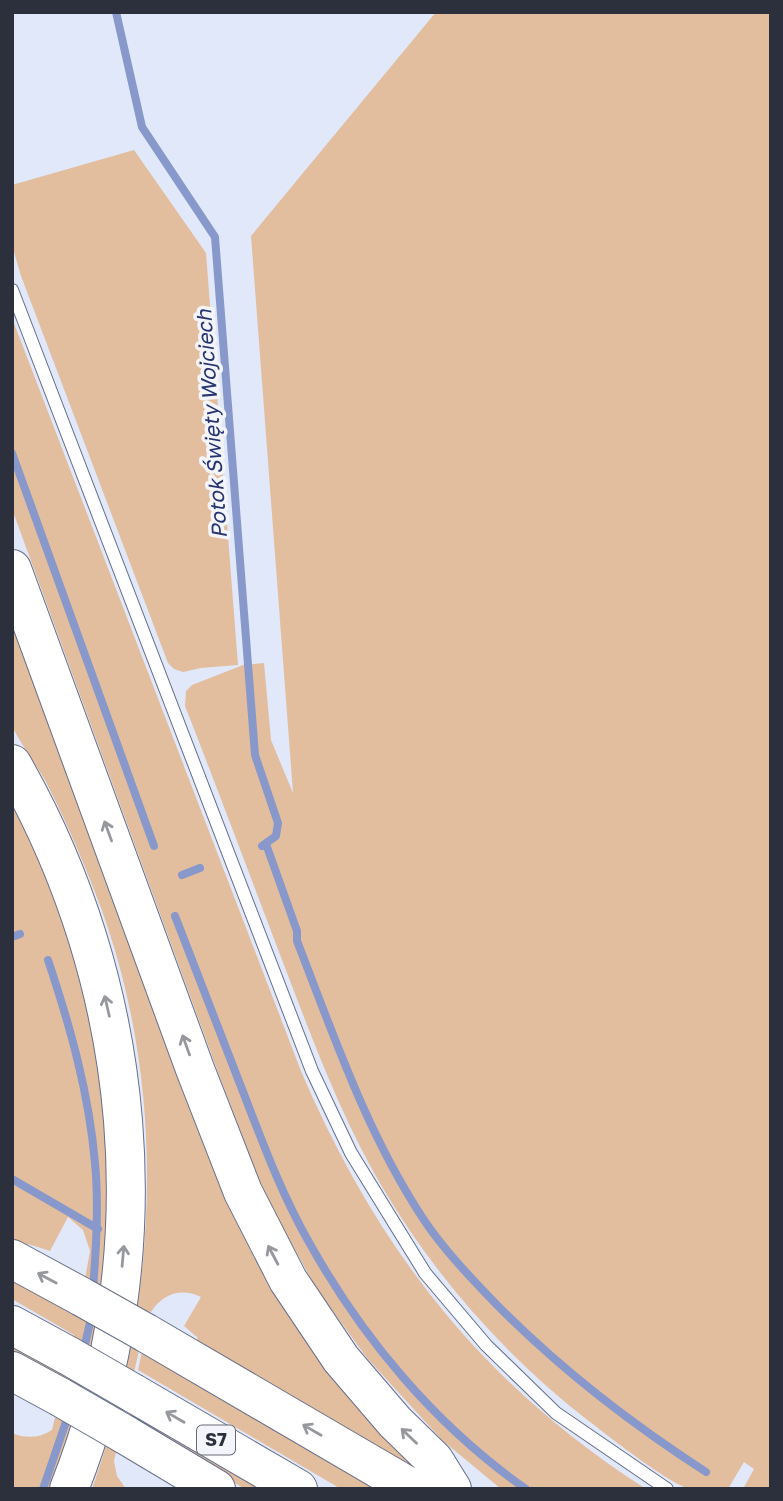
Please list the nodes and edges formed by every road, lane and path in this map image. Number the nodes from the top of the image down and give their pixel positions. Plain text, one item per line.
1 (12, 290) edge
2 (12, 569) edge
3 (12, 764) edge
4 (12, 1259) edge
5 (12, 1325) edge
6 (12, 1371) edge
7 (69, 1489) edge
8 (216, 1489) edge
9 (298, 1489) edge
10 (413, 1489) edge
11 (452, 1489) edge
12 (667, 1489) edge

1 - 12 lane
11 -> 2 highway
7 -> 3 highway
10 -> 4 highway, bridge
9 -> 5 highway, S7, bridge
6 - 8 highway, S7, bridge

